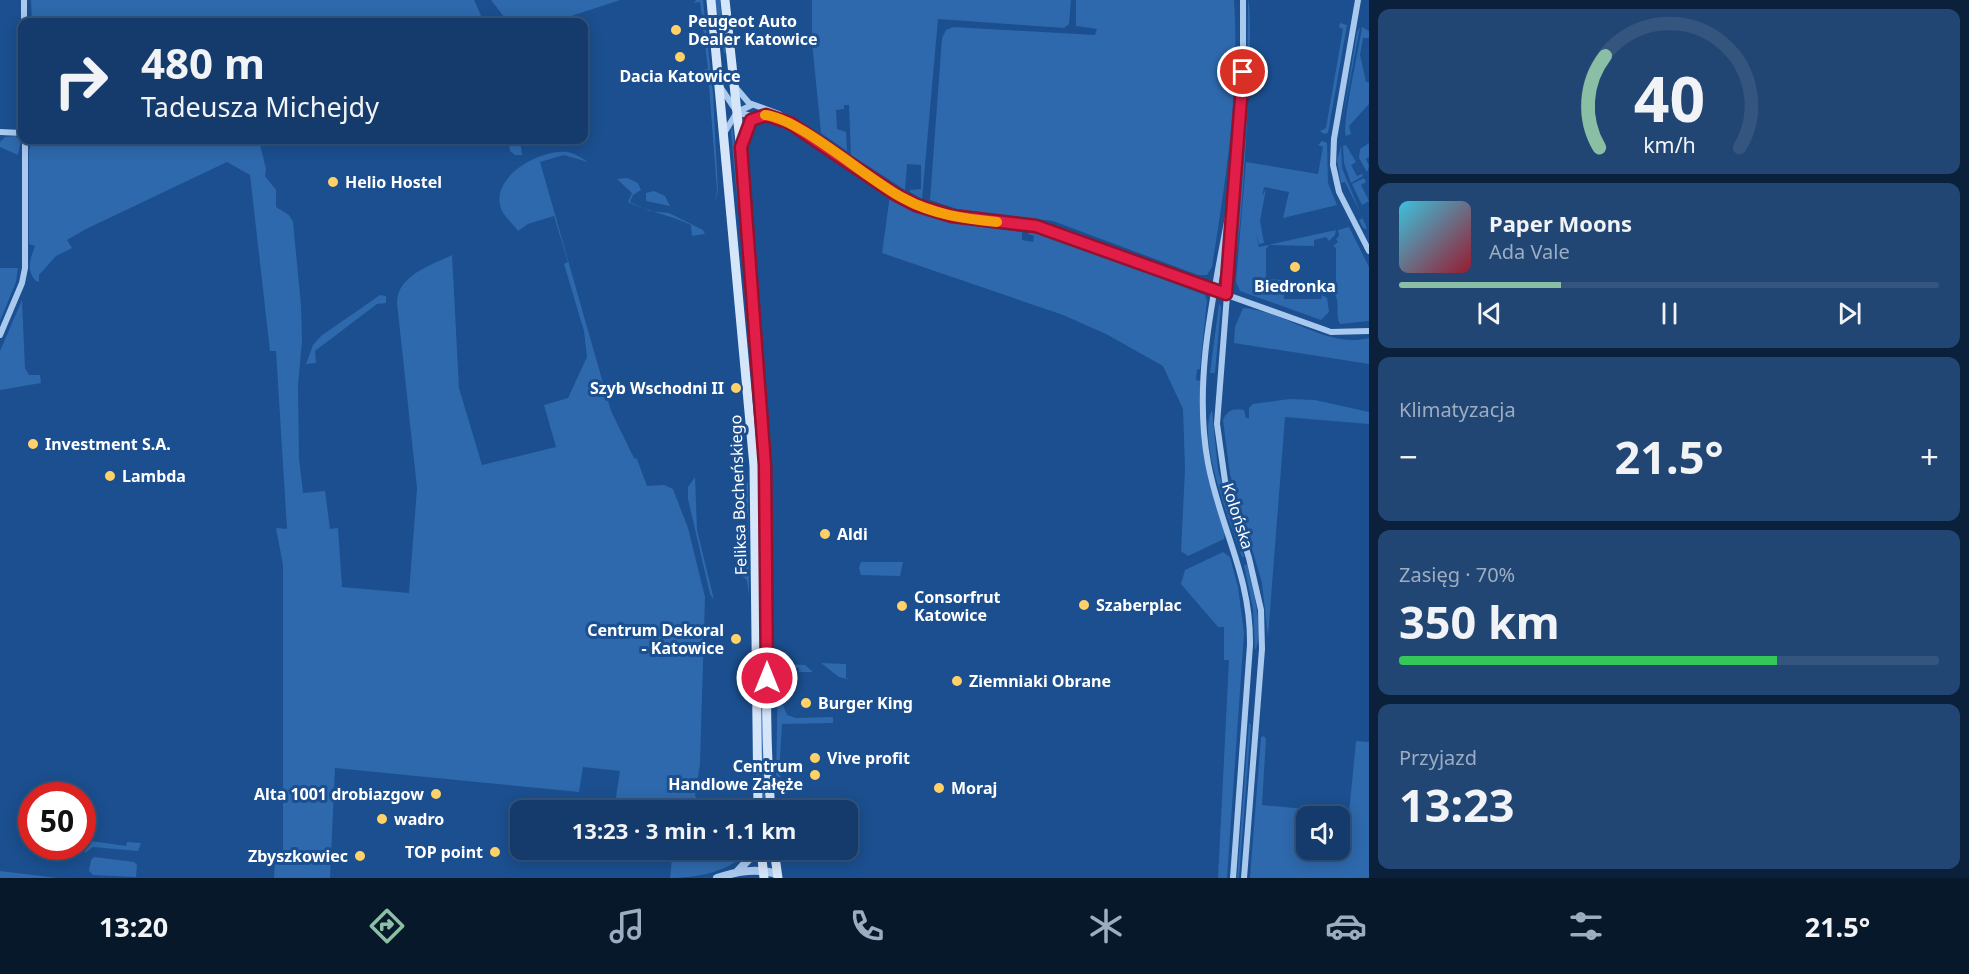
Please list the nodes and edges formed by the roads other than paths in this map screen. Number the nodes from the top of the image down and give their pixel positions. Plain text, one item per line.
1 (24, 0) edge
2 (711, 0) edge
3 (725, 0) edge
4 (1243, 0) edge
5 (1358, 0) edge
6 (24, 18) edge
7 (734, 85) junction
8 (720, 88) junction
9 (753, 105) junction
10 (737, 112) junction
11 (754, 117) junction
12 (790, 123) junction
13 (0, 132) edge
14 (18, 133) edge
15 (723, 136) junction
16 (25, 144) edge
17 (741, 147) junction
18 (1237, 164) junction
19 (1369, 251) edge
20 (1215, 290) junction
21 (1226, 294) junction
22 (1369, 331) edge
23 (0, 335) edge
24 (758, 800) edge
25 (770, 800) edge
26 (749, 860) edge
27 (762, 860) edge
28 (776, 860) edge
29 (737, 872) junction
30 (764, 875) edge
31 (778, 876) edge
32 (717, 878) edge
33 (1233, 878) edge
34 (1244, 878) edge

1 - 6 street
2 - 8 main road, Feliksa Bocheńskiego
3 - 7 main road, Feliksa Bocheńskiego
4 - 18 street, Kolońska
5 - 19 street
7 - 9 street
7 - 10 main road, Feliksa Bocheńskiego
8 - 10 street
8 - 15 main road, Feliksa Bocheńskiego
9 - 10 street
9 - 12 street
10 - 11 street
10 - 15 street
10 - 17 main road, Feliksa Bocheńskiego
11 - 12 street
11 - 17 street
12 - 20 street
13 - 14 street
15 - 24 main road, Feliksa Bocheńskiego
16 - 23 street
17 - 25 main road, Feliksa Bocheńskiego
18 - 20 street, Kolońska
18 - 21 street, Kolońska
20 - 21 street
20 - 33 street, Kolońska
21 - 22 street
21 - 34 street, Kolońska
26 - 29 street
27 - 30 main road
28 - 31 main road
29 - 30 street
29 - 32 street
30 - 31 street

